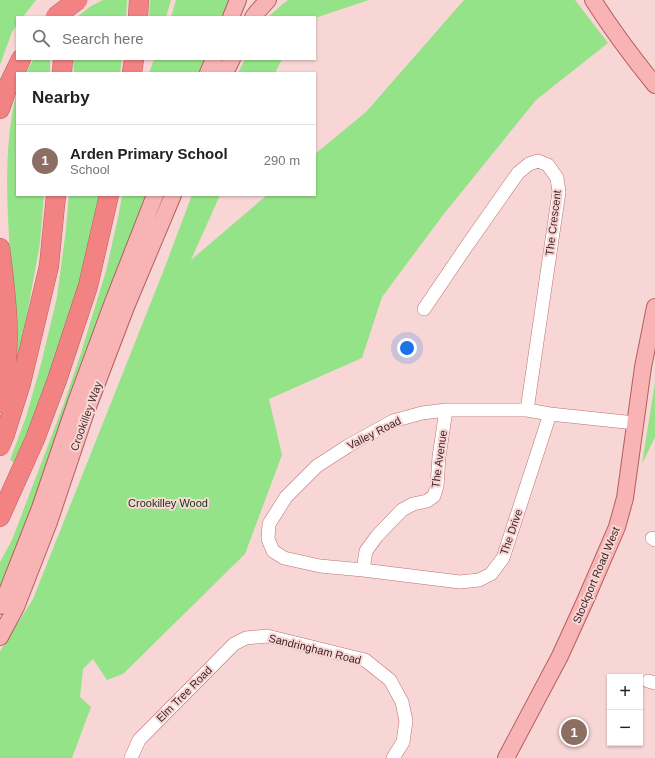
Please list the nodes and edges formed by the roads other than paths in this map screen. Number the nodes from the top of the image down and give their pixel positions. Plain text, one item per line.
1 (60, 0) edge
2 (78, 0) edge
3 (139, 0) edge
4 (238, 0) edge
5 (268, 0) edge
6 (588, 0) edge
7 (593, 0) edge
8 (56, 16) edge
9 (62, 16) edge
10 (138, 16) edge
11 (231, 16) edge
12 (254, 16) edge
13 (606, 20) junction
14 (634, 59) junction
15 (20, 60) edge
16 (63, 60) edge
17 (134, 60) edge
18 (214, 60) edge
19 (232, 60) edge
20 (62, 72) edge
21 (132, 72) edge
22 (208, 72) edge
23 (226, 72) edge
24 (655, 74) edge
25 (655, 85) edge
26 (0, 109) edge
27 (56, 196) edge
28 (109, 196) edge
29 (154, 196) edge
30 (173, 196) edge
31 (0, 248) edge
32 (655, 307) edge
33 (424, 309) dead end
34 (0, 403) edge
35 (446, 410) junction
36 (527, 410) junction
37 (550, 414) junction
38 (635, 423) junction
39 (0, 446) edge
40 (0, 517) edge
41 (268, 539) joint
42 (363, 570) junction
43 (0, 606) edge
44 (0, 637) edge
45 (246, 638) joint
46 (131, 758) edge
47 (393, 758) edge
48 (506, 758) edge

1 - 9 highway
2 - 8 highway, bridge
3 - 10 highway
4 - 11 main road
5 - 12 main road
6 - 13 main road
7 - 13 main road
13 - 14 main road
14 - 24 main road
14 - 25 main road
15 - 26 highway
16 - 20 highway
17 - 21 highway
18 - 22 main road
19 - 23 main road
27 - 39 highway
28 - 40 highway
29 - 43 main road, Crookilley Way
30 - 44 main road, Crookilley Way
31 - 34 highway
32 - 38 main road, Stockport Road West
33 - 36 street, The Crescent
35 - 36 street, Valley Road
35 - 41 street, Valley Road
35 - 42 street, The Avenue
36 - 37 street, Valley Road
37 - 38 street
37 - 42 street, The Drive
38 - 48 main road, Stockport Road West
41 - 42 street, The Drive
45 - 46 street, Elm Tree Road
45 - 47 street, Sandringham Road

